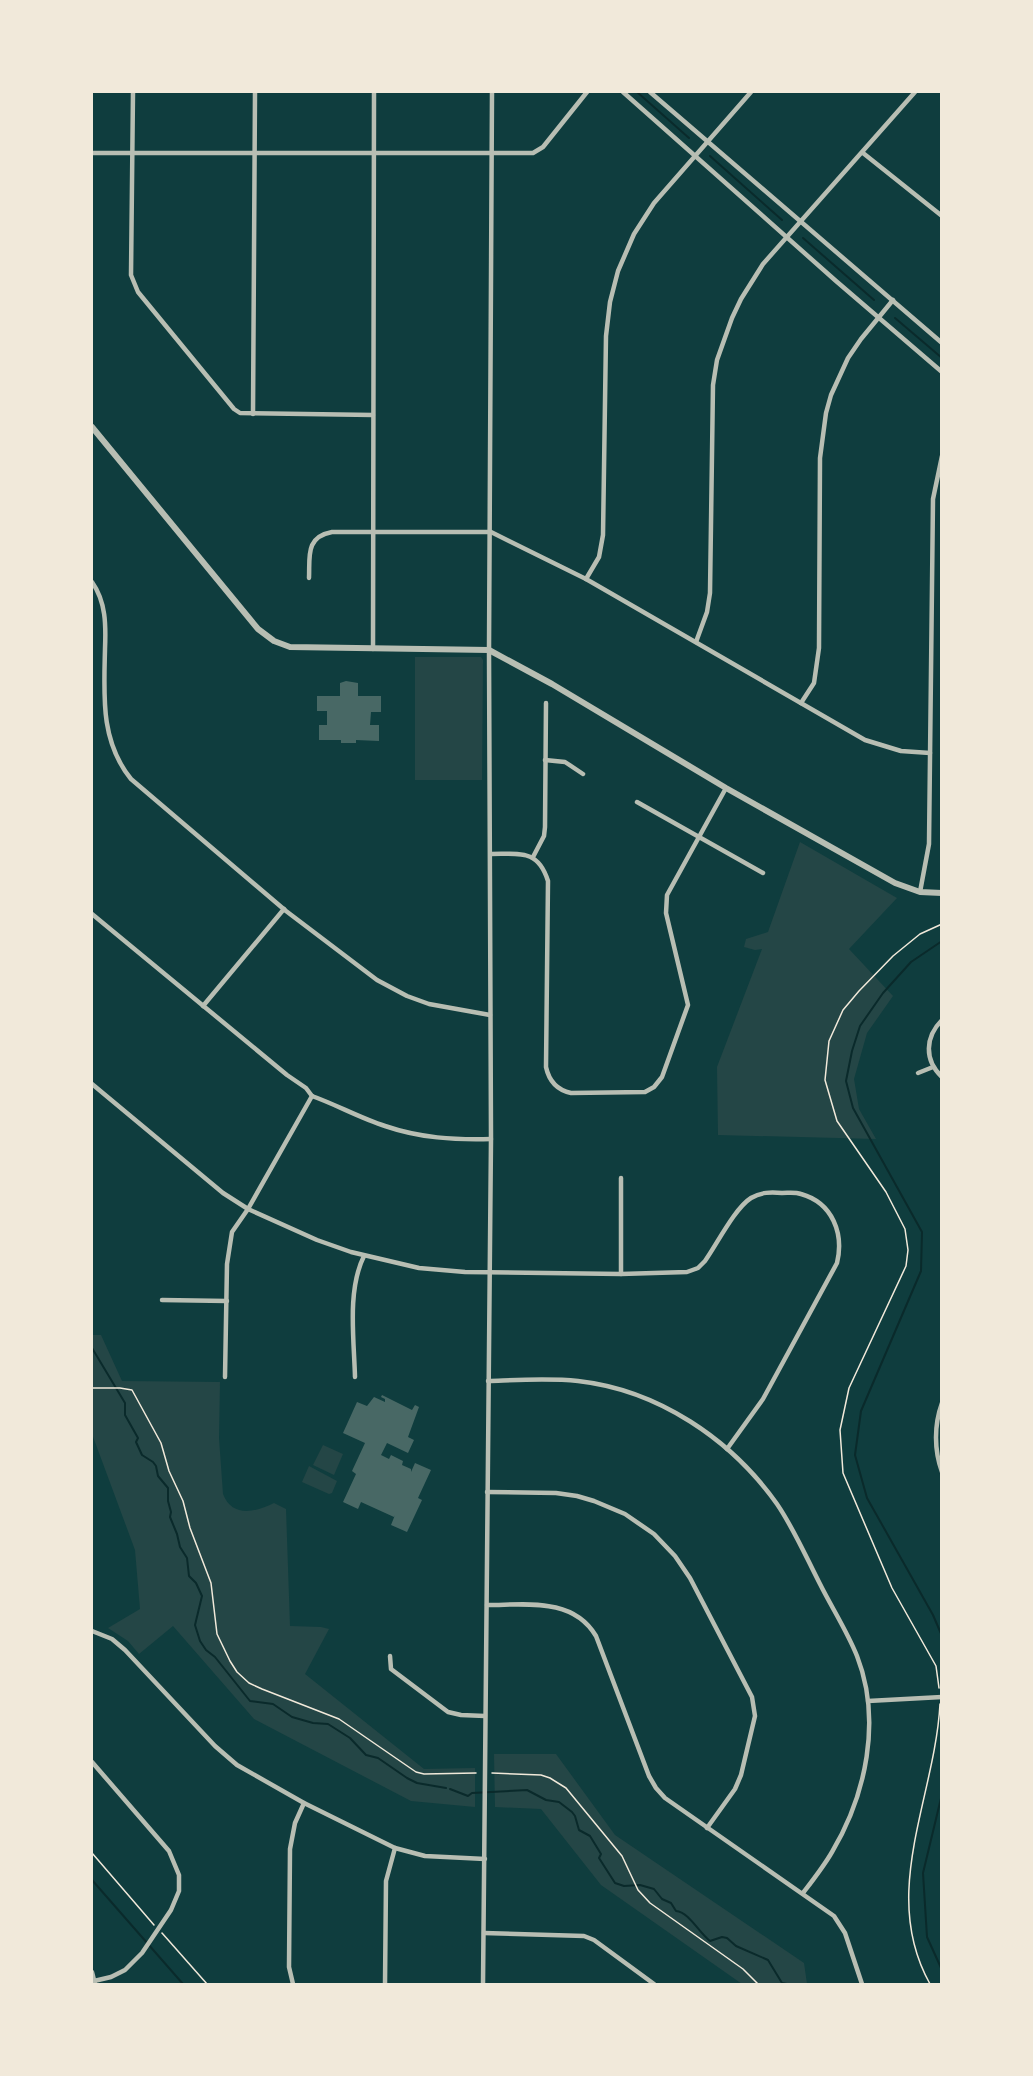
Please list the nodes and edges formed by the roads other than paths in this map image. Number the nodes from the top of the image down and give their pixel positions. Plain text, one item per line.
1 (133, 92) edge
2 (255, 92) edge
3 (374, 92) edge
4 (492, 92) edge
5 (587, 92) edge
6 (623, 92) edge
7 (650, 92) edge
8 (751, 92) edge
9 (915, 92) edge
10 (708, 141) junction
11 (92, 153) edge
12 (132, 153) junction
13 (254, 153) junction
14 (374, 153) junction
15 (491, 153) junction
16 (863, 153) junction
17 (696, 155) junction
18 (942, 216) edge
19 (800, 221) junction
20 (786, 237) junction
21 (893, 300) junction
22 (879, 317) junction
23 (942, 343) edge
24 (942, 372) edge
25 (253, 414) junction
26 (373, 415) junction
27 (92, 427) edge
28 (942, 456) edge
29 (491, 532) junction
30 (372, 533) junction
31 (309, 578) dead end
32 (586, 579) junction
33 (92, 582) edge
34 (696, 642) junction
35 (373, 649) junction
36 (489, 650) junction
37 (546, 703) dead end
38 (801, 703) junction
39 (930, 753) junction
40 (545, 760) junction
41 (583, 774) dead end
42 (726, 788) junction
43 (637, 802) dead end
44 (700, 837) junction
45 (491, 854) junction
46 (533, 857) junction
47 (763, 873) dead end
48 (920, 892) junction
49 (942, 893) edge
50 (284, 909) junction
51 (92, 914) edge
52 (203, 1006) junction
53 (490, 1015) junction
54 (942, 1020) edge
55 (933, 1067) junction
56 (918, 1073) dead end
57 (942, 1077) edge
58 (92, 1084) edge
59 (312, 1096) junction
60 (491, 1139) junction
61 (621, 1178) dead end
62 (248, 1209) junction
63 (364, 1256) junction
64 (488, 1273) junction
65 (621, 1274) junction
66 (162, 1300) dead end
67 (227, 1301) junction
68 (225, 1377) dead end
69 (355, 1377) dead end
70 (488, 1381) junction
71 (942, 1403) edge
72 (727, 1449) junction
73 (942, 1472) edge
74 (488, 1492) junction
75 (488, 1605) junction
76 (92, 1631) edge
77 (390, 1656) dead end
78 (942, 1697) edge
79 (868, 1701) junction
80 (485, 1716) junction
81 (92, 1762) edge
82 (304, 1803) junction
83 (707, 1828) junction
84 (395, 1848) junction
85 (485, 1859) junction
86 (803, 1893) junction
87 (484, 1933) junction
88 (92, 1972) edge
89 (95, 1983) edge
90 (293, 1984) edge
91 (385, 1984) edge
92 (483, 1984) edge
93 (654, 1984) edge
94 (862, 1984) edge

1 - 12 street
2 - 13 street
3 - 14 street
4 - 15 street
5 - 15 street
6 - 17 street
7 - 10 street
8 - 10 street
9 - 16 street
10 - 17 street
10 - 19 street
11 - 12 street
12 - 13 street
12 - 25 street
13 - 14 street
13 - 25 street
14 - 15 street
14 - 26 street
15 - 29 street
16 - 18 street
16 - 19 street
17 - 20 street
17 - 32 street
19 - 20 street
19 - 21 street
20 - 22 street
20 - 34 street
21 - 22 street
21 - 23 street
22 - 24 street
22 - 38 street
25 - 26 street
26 - 30 street
27 - 35 street
28 - 39 street
29 - 30 street
29 - 32 street
29 - 36 street
30 - 31 street
30 - 35 street
32 - 34 street
33 - 50 street
34 - 38 street
35 - 36 street
36 - 42 street
36 - 45 street
37 - 40 street
38 - 39 street
39 - 48 street
40 - 41 street
40 - 46 street
42 - 44 street
42 - 48 street
43 - 44 street
44 - 46 street
44 - 47 street
45 - 46 street
45 - 53 street
48 - 49 street
50 - 52 street
50 - 53 street
51 - 52 street
52 - 59 street
53 - 60 street
54 - 55 street
55 - 56 street
55 - 57 street
58 - 62 street
59 - 60 street
59 - 62 street
60 - 64 street
61 - 65 street
62 - 63 street
62 - 67 street
63 - 64 street
63 - 69 street
64 - 65 street
64 - 70 street
65 - 72 street
66 - 67 street
67 - 68 street
70 - 72 street
70 - 74 street
71 - 73 street
72 - 79 street
74 - 75 street
74 - 83 street
75 - 80 street
75 - 83 street
76 - 82 street
77 - 80 street
78 - 79 street
79 - 86 street
80 - 85 street
81 - 89 street
82 - 84 street
82 - 90 street
83 - 86 street
84 - 85 street
84 - 91 street
85 - 87 street
86 - 94 street
87 - 92 street
87 - 93 street
88 - 89 street

